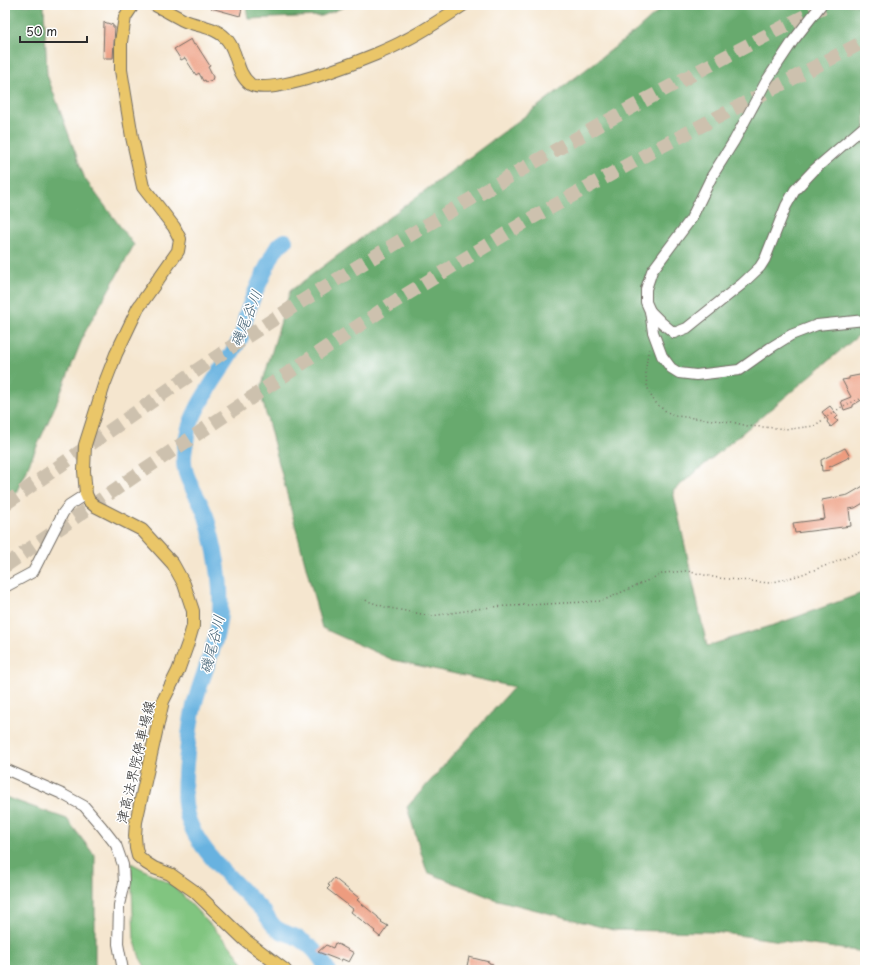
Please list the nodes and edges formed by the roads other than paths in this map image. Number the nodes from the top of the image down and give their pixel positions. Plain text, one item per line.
1 (133, 5) edge
2 (155, 5) edge
3 (463, 5) edge
4 (821, 5) edge
5 (865, 126) edge
6 (650, 311) junction
7 (865, 320) edge
8 (86, 494) junction
9 (5, 587) edge
10 (5, 769) edge
11 (123, 970) edge
12 (284, 970) edge

1 - 8 main road
2 - 3 main road
4 - 6 street
5 - 6 street
6 - 7 street
8 - 9 street
8 - 12 main road, 津高法界院停車場線
10 - 11 street

